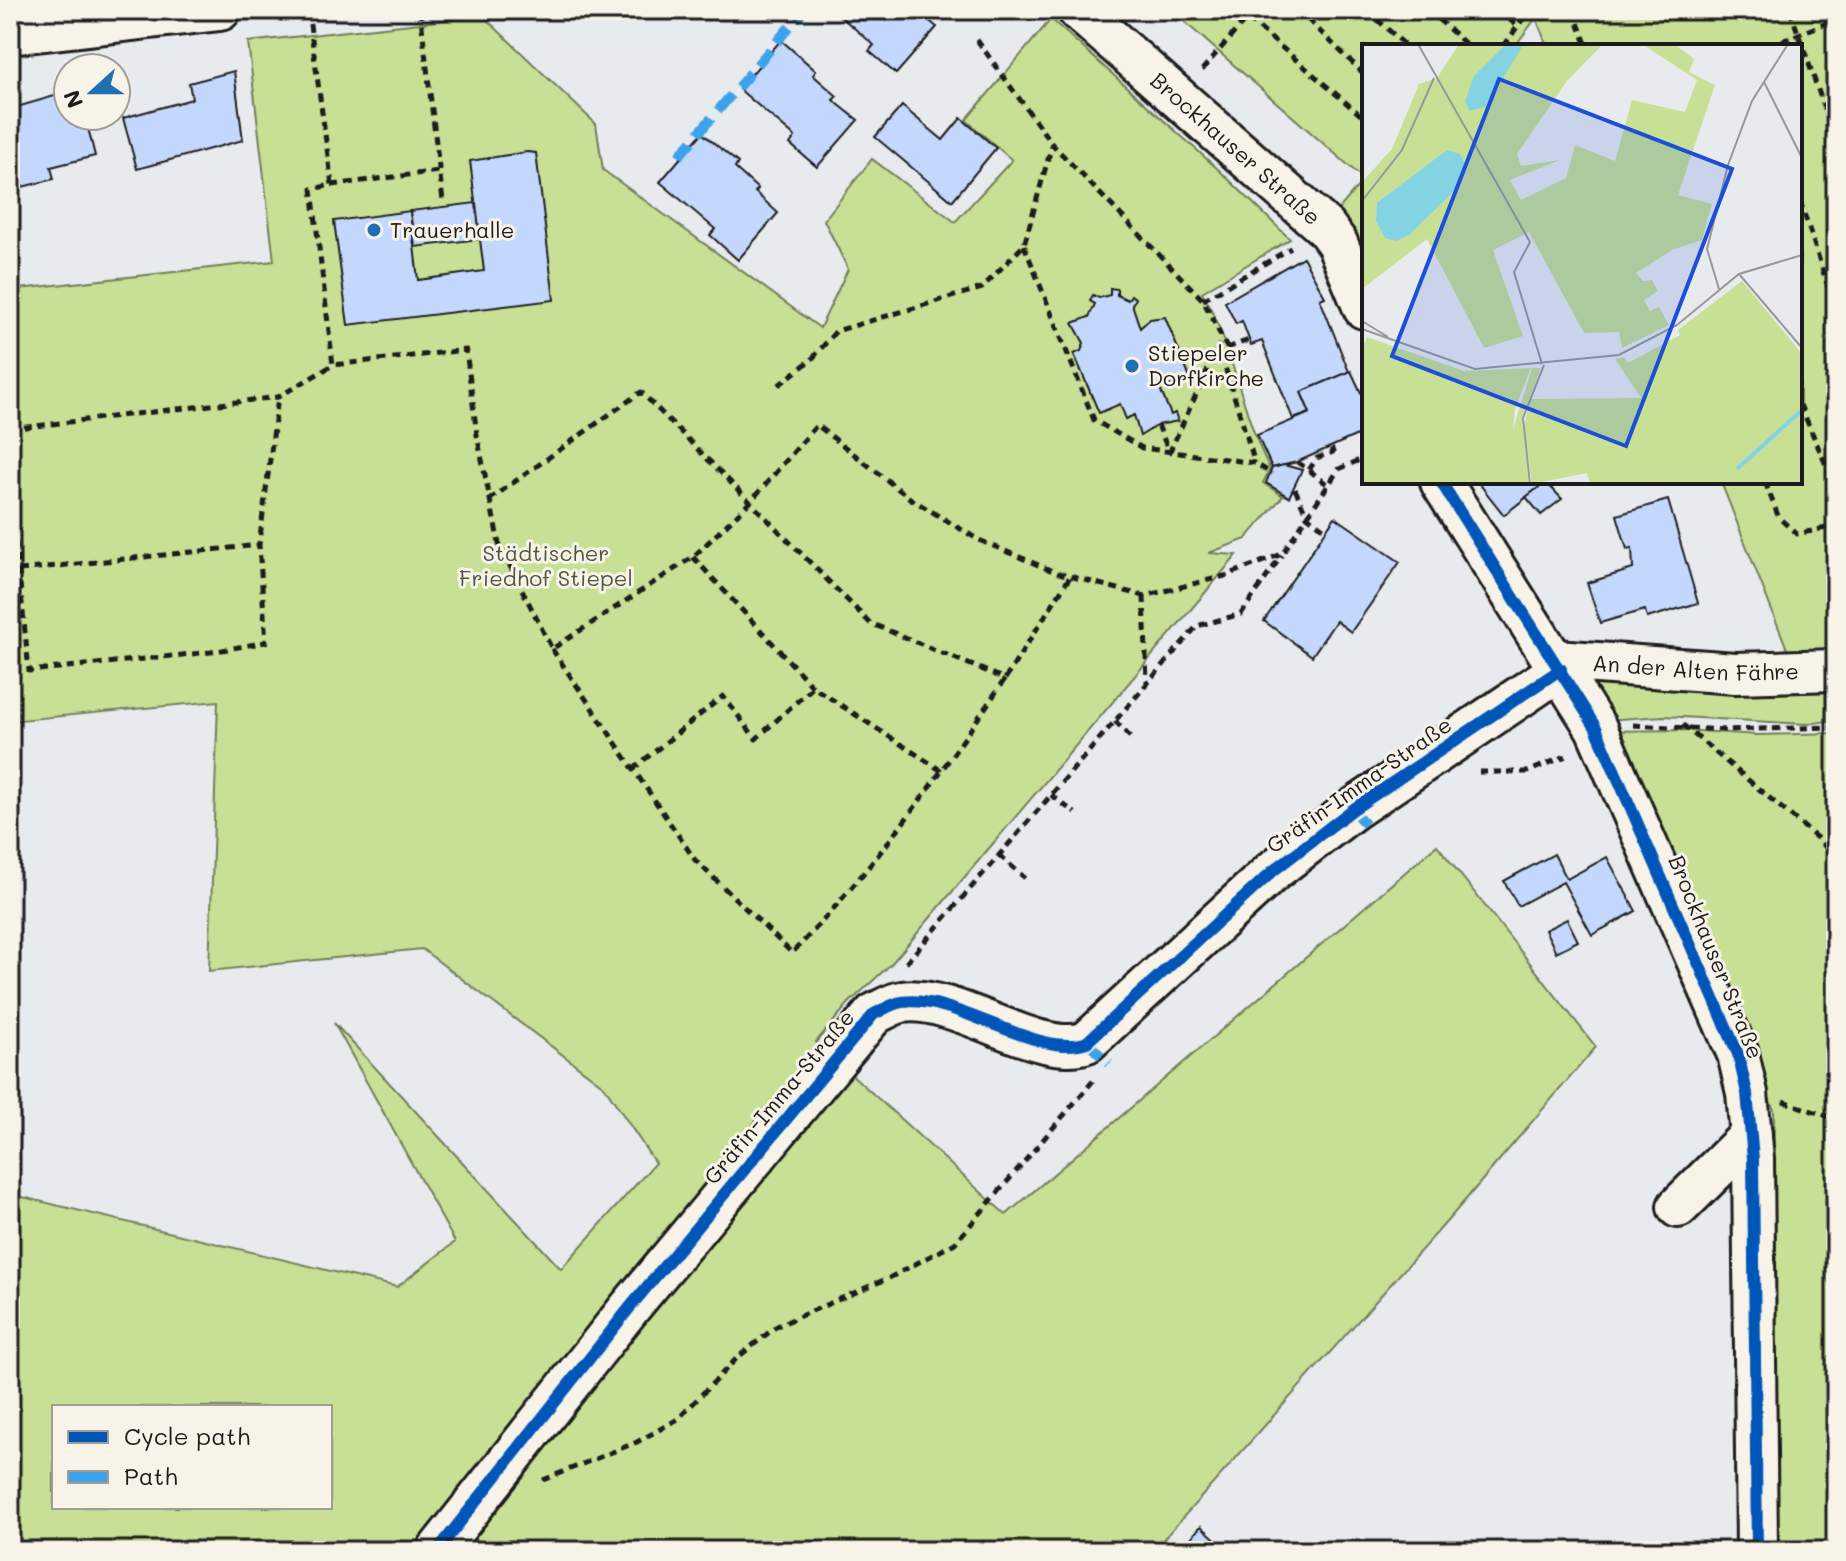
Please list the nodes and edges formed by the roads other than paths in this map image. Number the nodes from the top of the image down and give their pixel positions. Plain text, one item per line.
1 (220, 10) edge
2 (1078, 10) edge
3 (10, 34) edge
4 (1362, 303) edge
5 (1442, 484) edge
6 (1558, 664) junction
7 (1836, 670) edge
8 (1751, 1135) junction
9 (1678, 1207) dead end
10 (437, 1551) edge
11 (1757, 1551) edge

1 - 3 street
2 - 4 street, Brockhauser Straße
5 - 6 street, Brockhauser Straße
6 - 7 street, An der Alten Fähre
6 - 8 street, Brockhauser Straße
6 - 10 street, Gräfin-Imma-Straße
8 - 9 street
8 - 11 street, Brockhauser Straße

